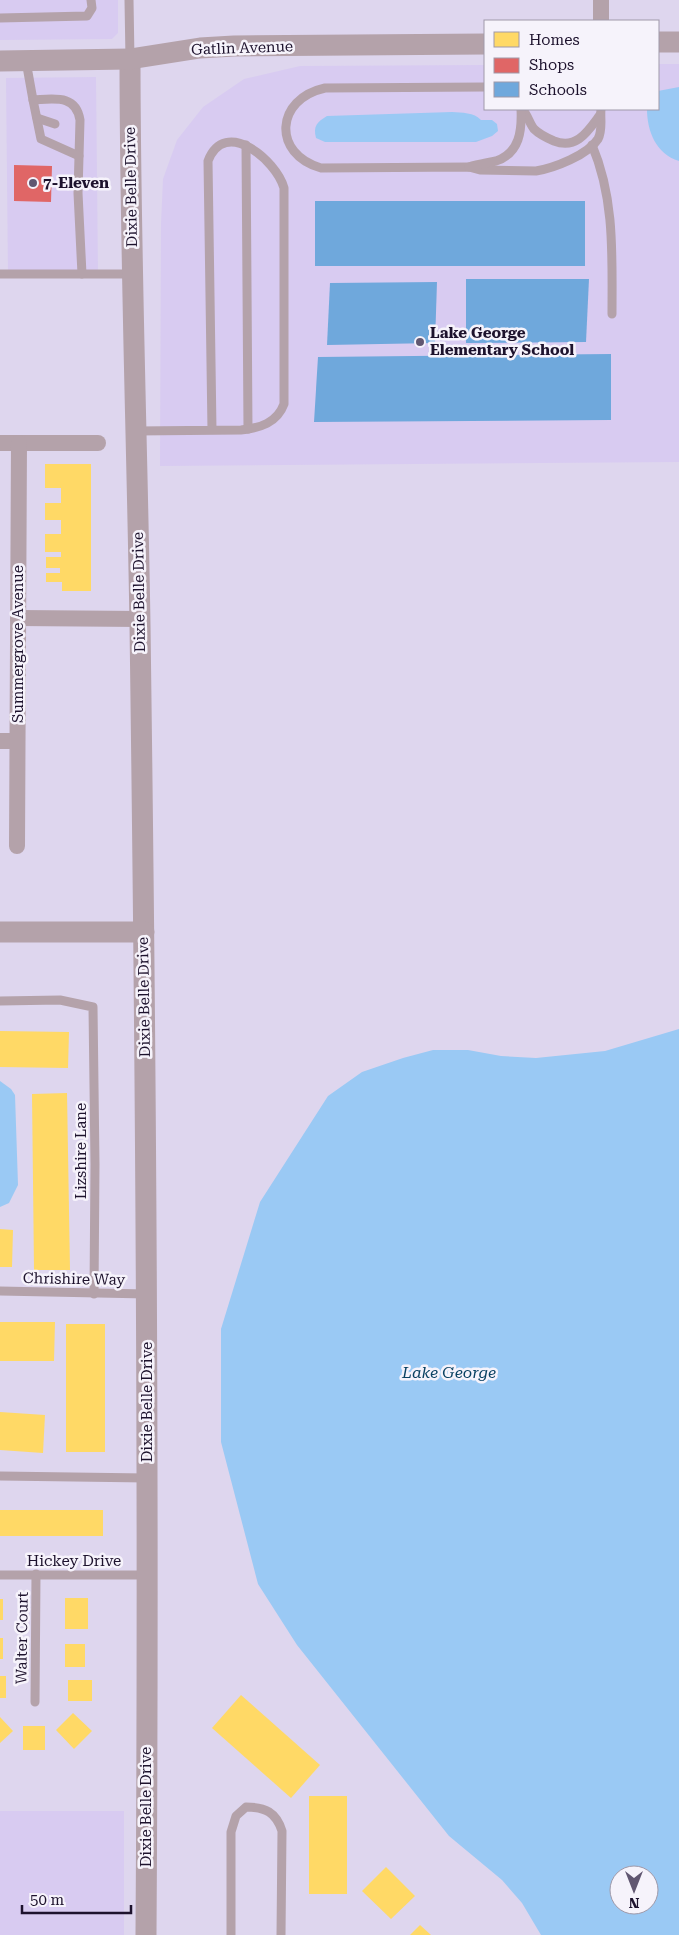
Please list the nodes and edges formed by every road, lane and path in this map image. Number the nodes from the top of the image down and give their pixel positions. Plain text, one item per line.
1 (91, 0) edge
2 (129, 0) edge
3 (602, 0) edge
4 (0, 18) edge
5 (601, 20) edge
6 (659, 42) edge
7 (679, 42) edge
8 (484, 44) edge
9 (130, 60) junction
10 (0, 61) edge
11 (26, 61) junction
12 (484, 87) edge
13 (33, 100) junction
14 (522, 110) edge
15 (523, 110) edge
16 (600, 112) edge
17 (37, 118) junction
18 (54, 124) dead end
19 (70, 130) dead end
20 (80, 133) junction
21 (246, 145) junction
22 (592, 145) junction
23 (79, 156) junction
24 (469, 167) junction
25 (0, 274) edge
26 (82, 274) junction
27 (132, 274) junction
28 (612, 314) dead end
29 (248, 429) junction
30 (212, 430) junction
31 (136, 432) junction
32 (0, 443) edge
33 (19, 443) junction
34 (98, 443) dead end
35 (18, 618) junction
36 (140, 619) junction
37 (0, 741) edge
38 (17, 741) junction
39 (17, 846) dead end
40 (0, 932) edge
41 (144, 932) junction
42 (0, 1001) edge
43 (0, 1291) edge
44 (94, 1294) junction
45 (147, 1294) junction
46 (0, 1476) edge
47 (147, 1478) junction
48 (36, 1574) junction
49 (0, 1575) edge
50 (148, 1576) junction
51 (35, 1702) dead end
52 (146, 1935) edge
53 (231, 1935) edge
54 (281, 1935) edge

1 - 4 lane
2 - 9 lane
3 - 5 street
6 - 7 street
8 - 9 street, Gatlin Avenue
9 - 11 street, Gatlin Avenue
9 - 27 street, Dixie Belle Drive
10 - 11 street, Gatlin Avenue
11 - 13 lane
12 - 24 lane
13 - 17 lane
13 - 20 lane
14 - 24 lane
15 - 16 lane
16 - 22 lane
17 - 18 lane
17 - 23 lane
19 - 20 lane
20 - 23 lane
21 - 29 lane
21 - 29 lane
21 - 30 lane
22 - 24 lane
22 - 28 lane
23 - 26 lane
25 - 26 lane
26 - 27 lane
27 - 31 street, Dixie Belle Drive
29 - 30 lane
30 - 31 lane
31 - 36 street, Dixie Belle Drive
32 - 33 street
33 - 34 street
33 - 35 street, Summergrove Avenue
35 - 36 street
35 - 38 street, Summergrove Avenue
36 - 41 street, Dixie Belle Drive
37 - 38 street
38 - 39 street, Summergrove Avenue
40 - 41 street
41 - 45 street, Dixie Belle Drive
42 - 44 lane, Lizshire Lane
43 - 44 lane, Chrishire Way
44 - 45 lane, Chrishire Way
45 - 47 street, Dixie Belle Drive
46 - 47 lane
47 - 50 street, Dixie Belle Drive
48 - 49 lane, Hickey Drive
48 - 50 lane, Hickey Drive
48 - 51 lane, Walter Court
50 - 52 street, Dixie Belle Drive
53 - 54 lane

